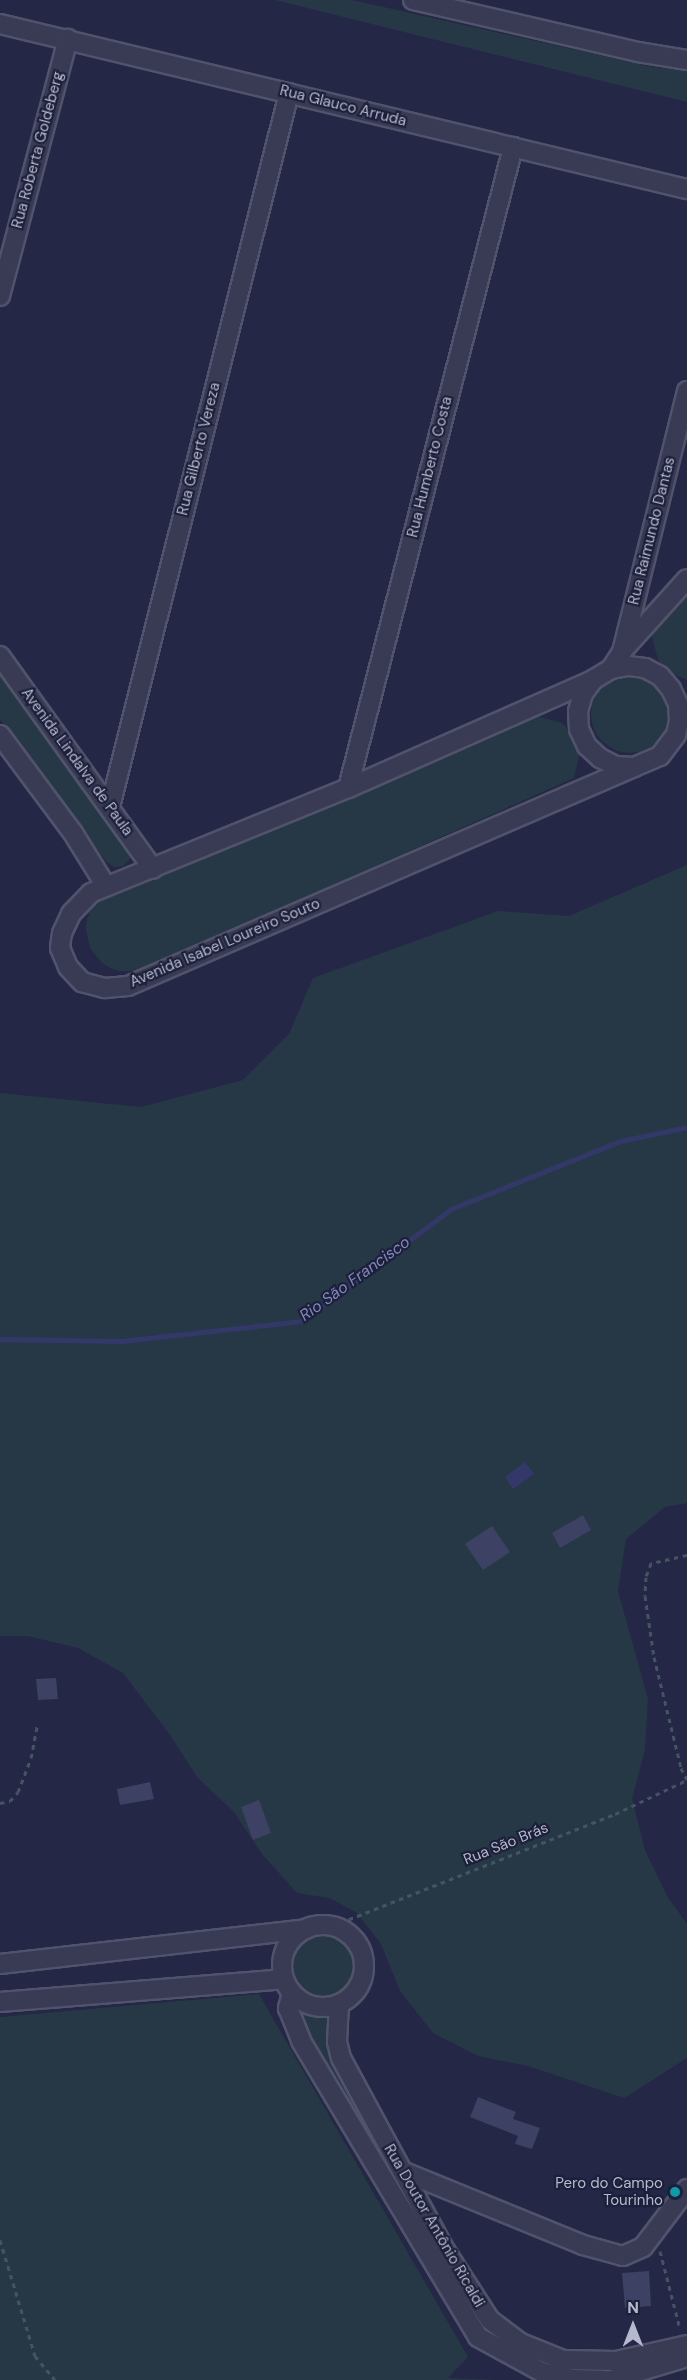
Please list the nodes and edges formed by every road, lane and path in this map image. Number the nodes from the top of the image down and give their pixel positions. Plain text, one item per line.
1 (413, 0) edge
2 (0, 24) edge
3 (68, 39) junction
4 (687, 60) edge
5 (289, 93) junction
6 (513, 147) junction
7 (687, 189) edge
8 (0, 296) edge
9 (687, 391) edge
10 (687, 579) edge
11 (622, 652) junction
12 (0, 656) edge
13 (611, 669) junction
14 (593, 680) junction
15 (683, 719) edge
16 (0, 735) edge
17 (634, 766) junction
18 (348, 788) junction
19 (110, 807) junction
20 (153, 869) junction
21 (106, 886) junction
22 (687, 1555) edge
23 (37, 1726) dead end
24 (687, 1780) edge
25 (0, 1803) edge
26 (332, 1926) junction
27 (306, 1929) junction
28 (0, 1964) edge
29 (287, 1986) junction
30 (0, 2002) edge
31 (339, 2004) junction
32 (402, 2171) junction
33 (687, 2189) edge
34 (655, 2232) junction
35 (0, 2240) edge
36 (686, 2349) edge
37 (55, 2380) edge
38 (604, 2380) edge
39 (611, 2380) edge

1 - 4 street
2 - 3 street, Rua Glauco Arruda
3 - 5 street, Rua Glauco Arruda
3 - 8 street, Rua Roberta Goldeberg
5 - 6 street, Rua Glauco Arruda
5 - 19 street, Rua Gilberto Vereza
6 - 7 street, Rua Glauco Arruda
6 - 18 street, Rua Humberto Costa
9 - 11 street, Rua Raimundo Dantas
10 - 11 street
11 - 13 street, Rua Raimundo Dantas
12 - 19 street, Avenida Lindalva de Paula
13 - 14 street, Avenida Isabel Loureiro Souto
13 - 15 street, Avenida Isabel Loureiro Souto
14 - 17 street
14 - 18 street, Avenida Isabel Loureiro Souto
15 - 17 street, Avenida Isabel Loureiro Souto
16 - 21 street
17 - 21 street, Avenida Isabel Loureiro Souto
18 - 20 street, Avenida Isabel Loureiro Souto
19 - 20 street, Avenida Lindalva de Paula
20 - 21 street, Avenida Isabel Loureiro Souto
22 - 24 path, Rua São Brás
23 - 25 path
24 - 26 path, Rua São Brás
26 - 27 street
26 - 31 street
27 - 28 street
27 - 29 street
29 - 30 street
29 - 31 street
29 - 38 street, Rua Doutor Antônio Ricaldi
31 - 32 street, Rua Doutor Antônio Ricaldi
32 - 34 street
32 - 36 street, Rua Doutor Antônio Ricaldi
33 - 34 street
34 - 36 path
35 - 37 path
36 - 39 street

